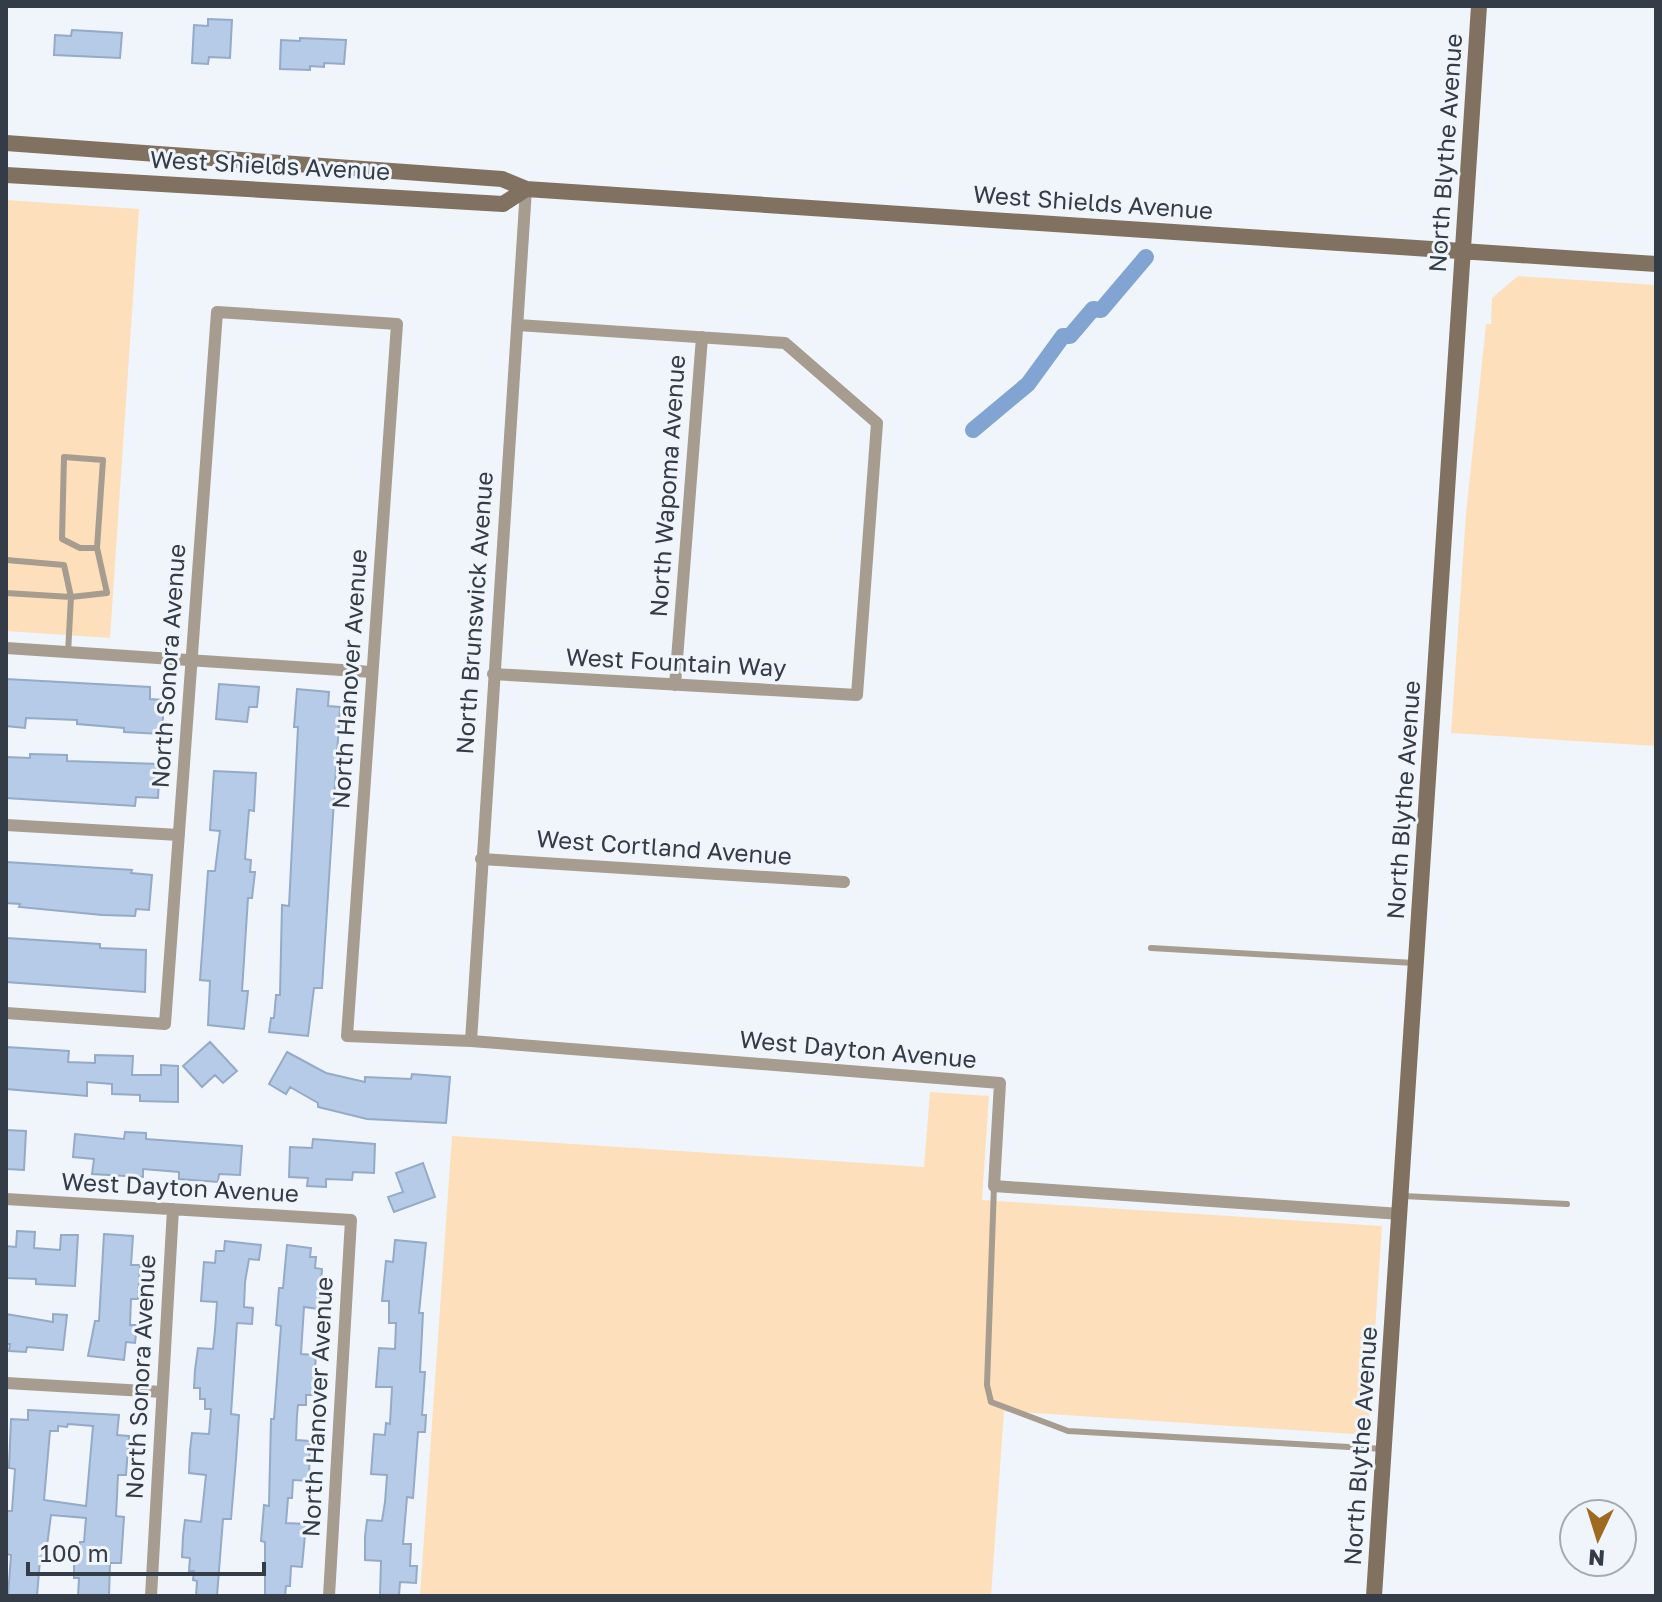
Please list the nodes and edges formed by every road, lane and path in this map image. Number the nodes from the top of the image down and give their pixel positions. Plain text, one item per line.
1 (1479, 6) edge
2 (6, 143) edge
3 (6, 175) edge
4 (526, 189) junction
5 (1464, 252) junction
6 (1656, 264) edge
7 (397, 324) joint
8 (518, 325) junction
9 (702, 337) junction
10 (97, 548) junction
11 (6, 560) edge
12 (6, 593) edge
13 (71, 597) junction
14 (6, 648) edge
15 (68, 653) junction
16 (191, 661) junction
17 (372, 672) junction
18 (493, 674) junction
19 (675, 685) junction
20 (6, 825) edge
21 (179, 835) junction
22 (481, 859) junction
23 (844, 882) dead end
24 (1151, 948) dead end
25 (1418, 964) junction
26 (6, 1013) edge
27 (347, 1036) joint
28 (471, 1041) junction
29 (994, 1186) junction
30 (1403, 1196) junction
31 (6, 1199) edge
32 (1567, 1204) dead end
33 (173, 1209) junction
34 (1401, 1214) junction
35 (351, 1220) joint
36 (6, 1383) edge
37 (162, 1392) junction
38 (1384, 1449) junction
39 (151, 1596) edge
40 (329, 1596) edge
41 (1374, 1596) edge

1 - 5 street, North Blythe Avenue
2 - 4 street, West Shields Avenue
3 - 4 street, West Shields Avenue
4 - 5 street, West Shields Avenue
4 - 8 street, North Brunswick Avenue
5 - 6 street, West Shields Avenue
5 - 25 street, North Blythe Avenue
7 - 16 street, North Sonora Avenue
7 - 17 street, North Hanover Avenue
8 - 9 street
8 - 18 street, North Brunswick Avenue
9 - 19 street, North Wapoma Avenue
9 - 19 street, West Fountain Way
10 - 10 lane
10 - 13 lane
11 - 13 lane
12 - 13 lane
13 - 15 lane
14 - 15 street
15 - 16 street
16 - 17 street
16 - 21 street, North Sonora Avenue
17 - 27 street, North Hanover Avenue
18 - 19 street, West Fountain Way
18 - 22 street, North Brunswick Avenue
20 - 21 street
21 - 26 street, North Sonora Avenue
22 - 23 street, West Cortland Avenue
22 - 28 street, North Brunswick Avenue
24 - 25 lane
25 - 30 street, North Blythe Avenue
27 - 28 street, West Dayton Avenue
28 - 29 street, West Dayton Avenue
29 - 34 street
29 - 38 lane
30 - 32 lane
30 - 34 street, North Blythe Avenue
31 - 33 street, West Dayton Avenue
33 - 35 street, West Dayton Avenue
33 - 37 street, North Sonora Avenue
34 - 38 street, North Blythe Avenue
35 - 40 street, North Hanover Avenue
36 - 37 street
37 - 39 street, North Sonora Avenue
38 - 41 street, North Blythe Avenue

